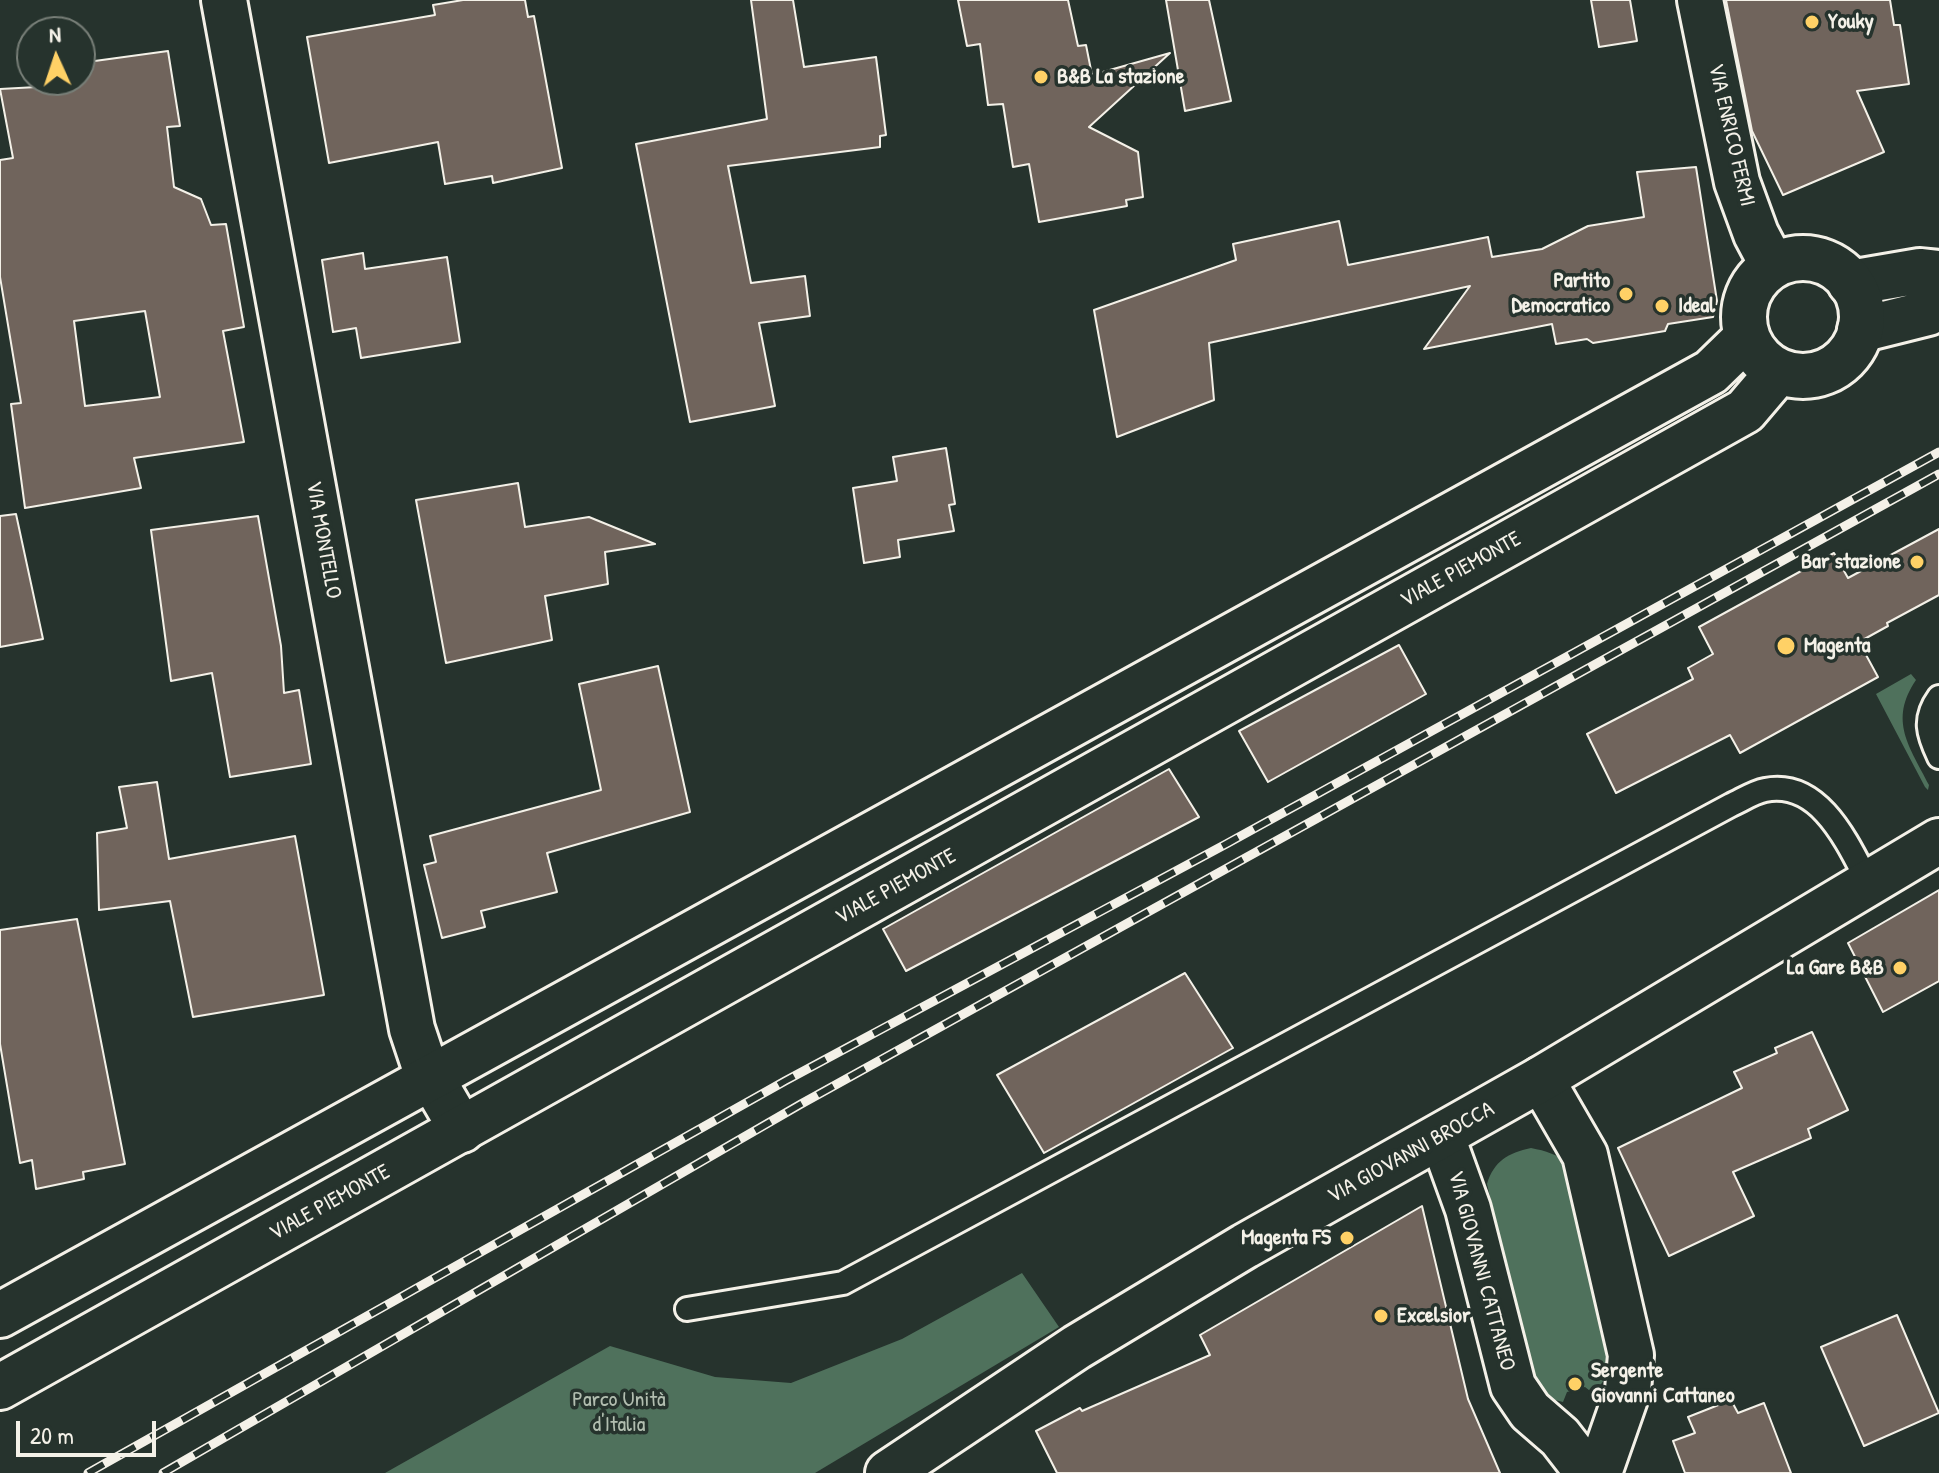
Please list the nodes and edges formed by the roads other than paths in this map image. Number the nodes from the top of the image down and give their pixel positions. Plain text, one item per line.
1 (224, 0) edge
2 (1700, 0) edge
3 (1773, 266) junction
4 (1939, 273) edge
5 (1850, 283) junction
6 (1939, 307) edge
7 (1860, 330) junction
8 (1747, 337) junction
9 (1779, 371) junction
10 (1939, 697) edge
11 (1939, 757) edge
12 (1939, 841) edge
13 (1868, 882) junction
14 (432, 1077) junction
15 (1541, 1079) junction
16 (462, 1130) junction
17 (1442, 1137) junction
18 (687, 1309) dead end
19 (0, 1315) edge
20 (0, 1387) edge
21 (888, 1473) edge
22 (1588, 1473) edge
23 (1599, 1473) edge

1 - 14 street, VIA MONTELLO
2 - 3 street, VIA ENRICO FERMI
3 - 5 street
3 - 8 street
4 - 5 street
5 - 7 street
6 - 7 street
7 - 9 street
8 - 9 street
8 - 14 street
9 - 16 street, VIALE PIEMONTE
10 - 11 lane
12 - 13 street, VIA GIOVANNI BROCCA
13 - 15 street, VIA GIOVANNI BROCCA
13 - 18 lane
14 - 16 street, VIA MONTELLO
14 - 19 street
15 - 17 street, VIA GIOVANNI BROCCA
15 - 23 street
16 - 20 street, VIALE PIEMONTE
17 - 21 street, VIA GIOVANNI BROCCA
17 - 22 street, VIA GIOVANNI CATTANEO

